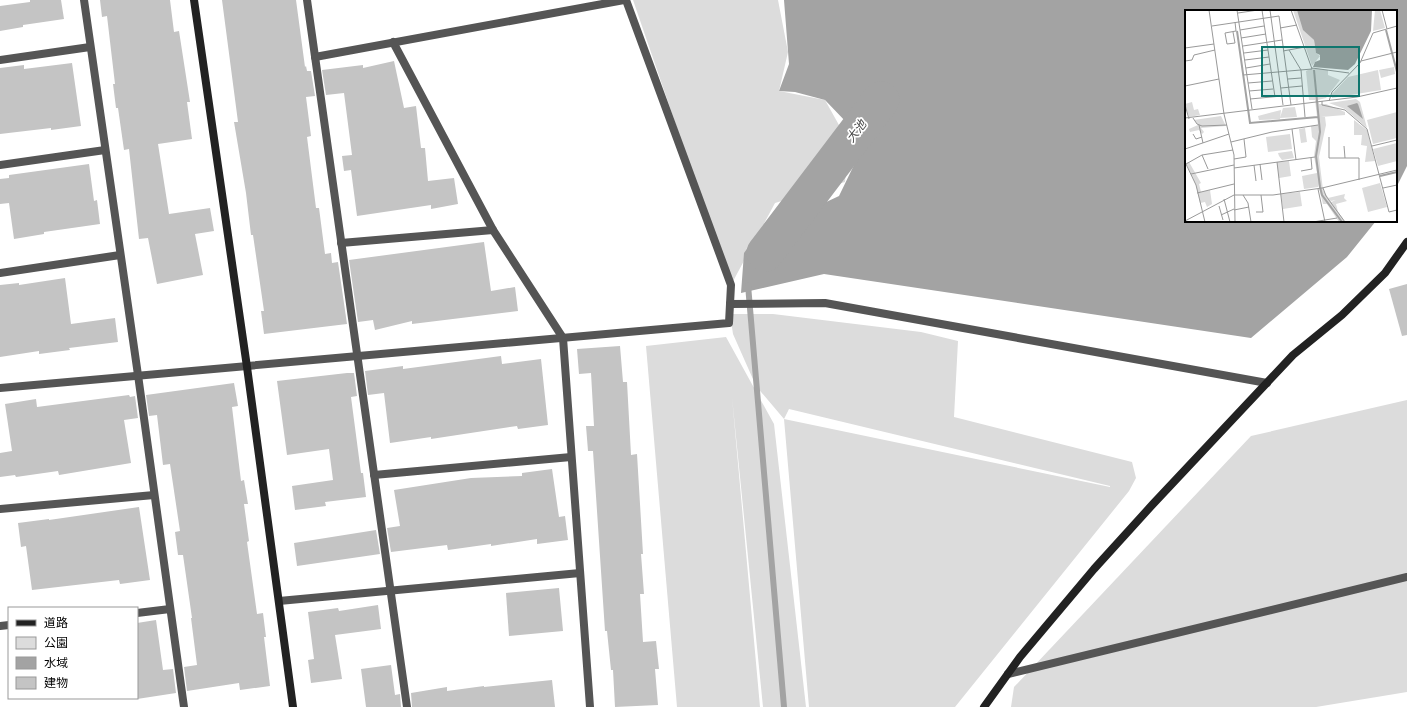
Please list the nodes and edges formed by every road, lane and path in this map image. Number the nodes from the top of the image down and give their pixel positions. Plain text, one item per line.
1 (84, 0) edge
2 (194, 0) edge
3 (307, 0) edge
4 (625, 0) edge
5 (393, 42) junction
6 (90, 47) junction
7 (315, 57) junction
8 (0, 60) edge
9 (105, 150) junction
10 (0, 165) edge
11 (493, 230) junction
12 (1407, 242) edge
13 (341, 243) junction
14 (120, 255) junction
15 (0, 273) edge
16 (730, 304) junction
17 (563, 338) junction
18 (357, 357) junction
19 (247, 367) junction
20 (138, 375) junction
21 (1267, 383) junction
22 (0, 388) edge
23 (571, 457) junction
24 (374, 475) junction
25 (154, 495) junction
26 (0, 509) edge
27 (580, 573) junction
28 (1407, 577) edge
29 (391, 590) junction
30 (279, 601) junction
31 (170, 609) junction
32 (138, 613) edge
33 (1008, 674) junction
34 (184, 707) edge
35 (293, 707) edge
36 (407, 707) edge
37 (590, 707) edge
38 (984, 707) edge

1 - 6 street
2 - 19 street
3 - 7 street
4 - 5 street
4 - 16 street
5 - 7 street
5 - 11 street
6 - 8 street
6 - 9 street
7 - 13 street
9 - 10 street
9 - 14 street
11 - 13 street
11 - 17 street
12 - 21 street
13 - 18 street
14 - 15 street
14 - 20 street
16 - 17 street
16 - 21 street
17 - 18 street
17 - 23 street
18 - 19 street
18 - 24 street
19 - 20 street
19 - 30 street
20 - 22 street
20 - 25 street
21 - 33 street
23 - 24 street
23 - 27 street
24 - 29 street
25 - 26 street
25 - 31 street
27 - 29 street
27 - 37 street
28 - 33 street
29 - 30 street
29 - 36 street
30 - 35 street
31 - 32 street
31 - 34 street
33 - 38 street

